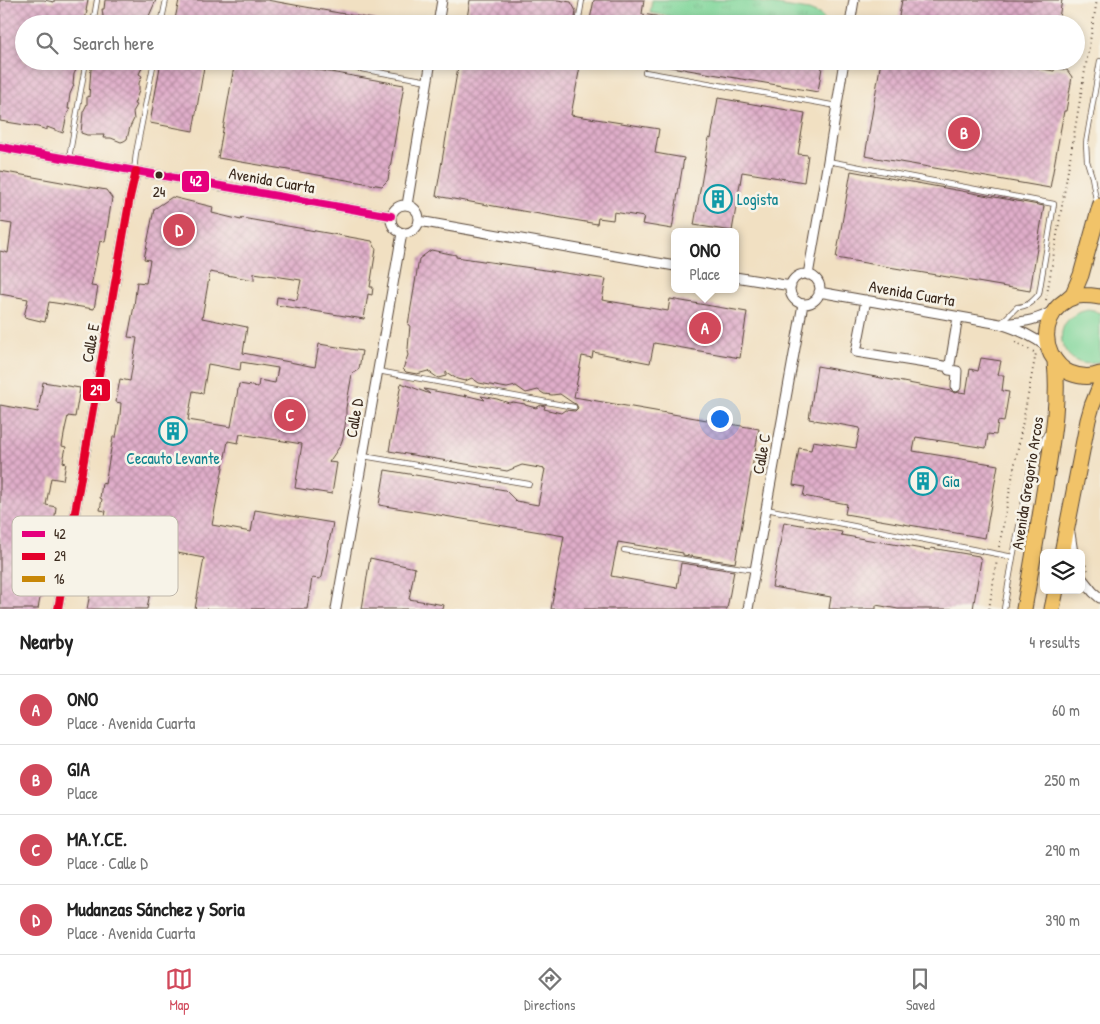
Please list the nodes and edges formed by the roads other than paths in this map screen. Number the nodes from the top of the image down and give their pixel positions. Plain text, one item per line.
1 (97, 0) edge
2 (166, 0) edge
3 (442, 0) edge
4 (582, 0) edge
5 (854, 0) edge
6 (94, 15) edge
7 (163, 15) edge
8 (440, 15) edge
9 (580, 15) edge
10 (852, 15) edge
11 (1100, 61) edge
12 (84, 70) edge
13 (152, 70) edge
14 (366, 70) edge
15 (430, 70) edge
16 (843, 70) edge
17 (644, 72) dead end
18 (428, 81) junction
19 (837, 106) junction
20 (0, 147) edge
21 (69, 158) junction
22 (828, 160) junction
23 (135, 171) junction
24 (407, 205) junction
25 (1099, 209) edge
26 (391, 216) junction
27 (419, 221) junction
28 (402, 233) junction
29 (671, 265) edge
30 (808, 275) junction
31 (739, 278) edge
32 (791, 286) junction
33 (819, 292) junction
34 (1100, 297) edge
35 (866, 300) junction
36 (803, 304) junction
37 (1061, 305) junction
38 (958, 317) junction
39 (1000, 324) junction
40 (1052, 355) junction
41 (950, 367) junction
42 (377, 371) junction
43 (1100, 374) edge
44 (1100, 386) edge
45 (956, 387) dead end
46 (1057, 391) junction
47 (574, 407) dead end
48 (1048, 424) dead end
49 (1046, 432) dead end
50 (362, 456) junction
51 (529, 484) dead end
52 (766, 509) junction
53 (74, 516) edge
54 (1068, 519) junction
55 (1063, 549) edge
56 (1072, 549) edge
57 (624, 550) dead end
58 (1013, 557) junction
59 (755, 570) junction
60 (1085, 582) edge
61 (1055, 594) edge
62 (60, 596) edge
63 (1100, 598) edge
64 (58, 609) edge
65 (336, 609) edge
66 (748, 609) edge
67 (1004, 609) edge
68 (1024, 609) edge
69 (1052, 609) edge

1 - 6 lane
2 - 7 lane
3 - 8 street
4 - 9 lane
5 - 10 street
11 - 25 lane
12 - 21 lane
13 - 23 lane
14 - 18 lane
15 - 18 street
16 - 19 street
17 - 19 lane
18 - 24 street
19 - 22 street
20 - 21 street, Avenida Cuarta
21 - 23 street, Avenida Cuarta
22 - 30 street
22 - 39 lane
23 - 26 street, Avenida Cuarta
23 - 53 street, Calle E
24 - 26 street
24 - 27 street
25 - 37 main road
26 - 28 street
27 - 28 street
27 - 29 street
28 - 42 street, Calle D
30 - 32 street
30 - 33 street
31 - 32 street
32 - 36 street
33 - 35 street, Avenida Cuarta
33 - 36 street
34 - 37 main road
35 - 38 street, Avenida Cuarta
35 - 41 street
36 - 52 street, Calle C
37 - 39 street
37 - 40 main road, Avenida Gregorio Arcos
38 - 39 street, Avenida Cuarta
38 - 41 street
39 - 40 street
40 - 43 main road
40 - 46 main road, Avenida Gregorio Arcos
41 - 45 street
42 - 47 lane
42 - 50 street, Calle D
44 - 54 main road
46 - 48 lane
46 - 68 main road, Avenida Gregorio Arcos
49 - 58 lane
50 - 51 lane
50 - 65 street, Calle D
52 - 58 lane
52 - 59 street, Calle C
54 - 55 main road
54 - 56 street
57 - 59 lane
58 - 67 lane
59 - 66 street, Calle C
60 - 63 street
61 - 69 main road
62 - 64 street, Calle E

